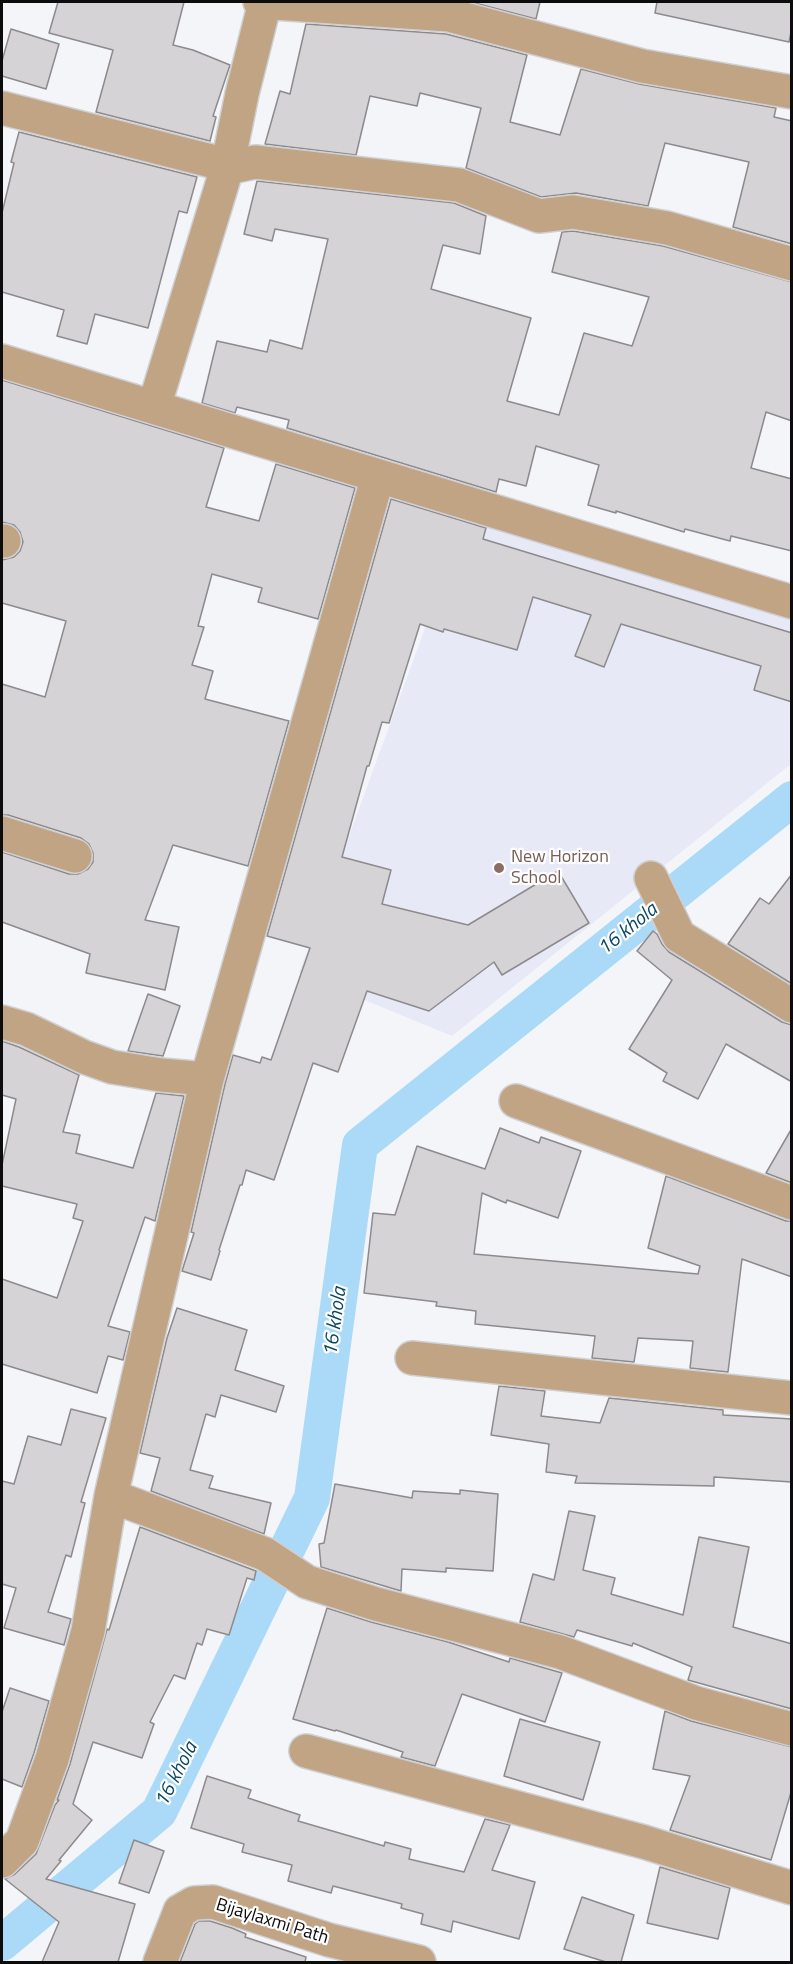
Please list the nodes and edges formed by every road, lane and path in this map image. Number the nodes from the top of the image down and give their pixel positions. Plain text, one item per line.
1 (260, 2) edge
2 (265, 2) edge
3 (792, 92) edge
4 (2, 108) edge
5 (227, 167) junction
6 (792, 264) edge
7 (2, 361) edge
8 (154, 407) junction
9 (378, 476) junction
10 (792, 602) edge
11 (2, 833) edge
12 (75, 855) dead end
13 (651, 878) dead end
14 (792, 1006) edge
15 (2, 1022) edge
16 (207, 1079) junction
17 (516, 1101) dead end
18 (792, 1203) edge
19 (412, 1358) dead end
20 (792, 1398) edge
21 (111, 1496) junction
22 (792, 1729) edge
23 (306, 1751) dead end
24 (2, 1862) edge
25 (792, 1888) edge
26 (160, 1962) edge
27 (419, 1962) edge

1 - 2 street
2 - 3 street
2 - 5 street
4 - 5 street
5 - 6 street
5 - 8 street
7 - 8 street
8 - 9 street
9 - 10 street
9 - 16 street
11 - 12 street
13 - 14 street
15 - 16 street
16 - 21 street
17 - 18 street
19 - 20 street
21 - 22 street
21 - 24 street
23 - 25 street
26 - 27 street, Bijaylaxmi Path

